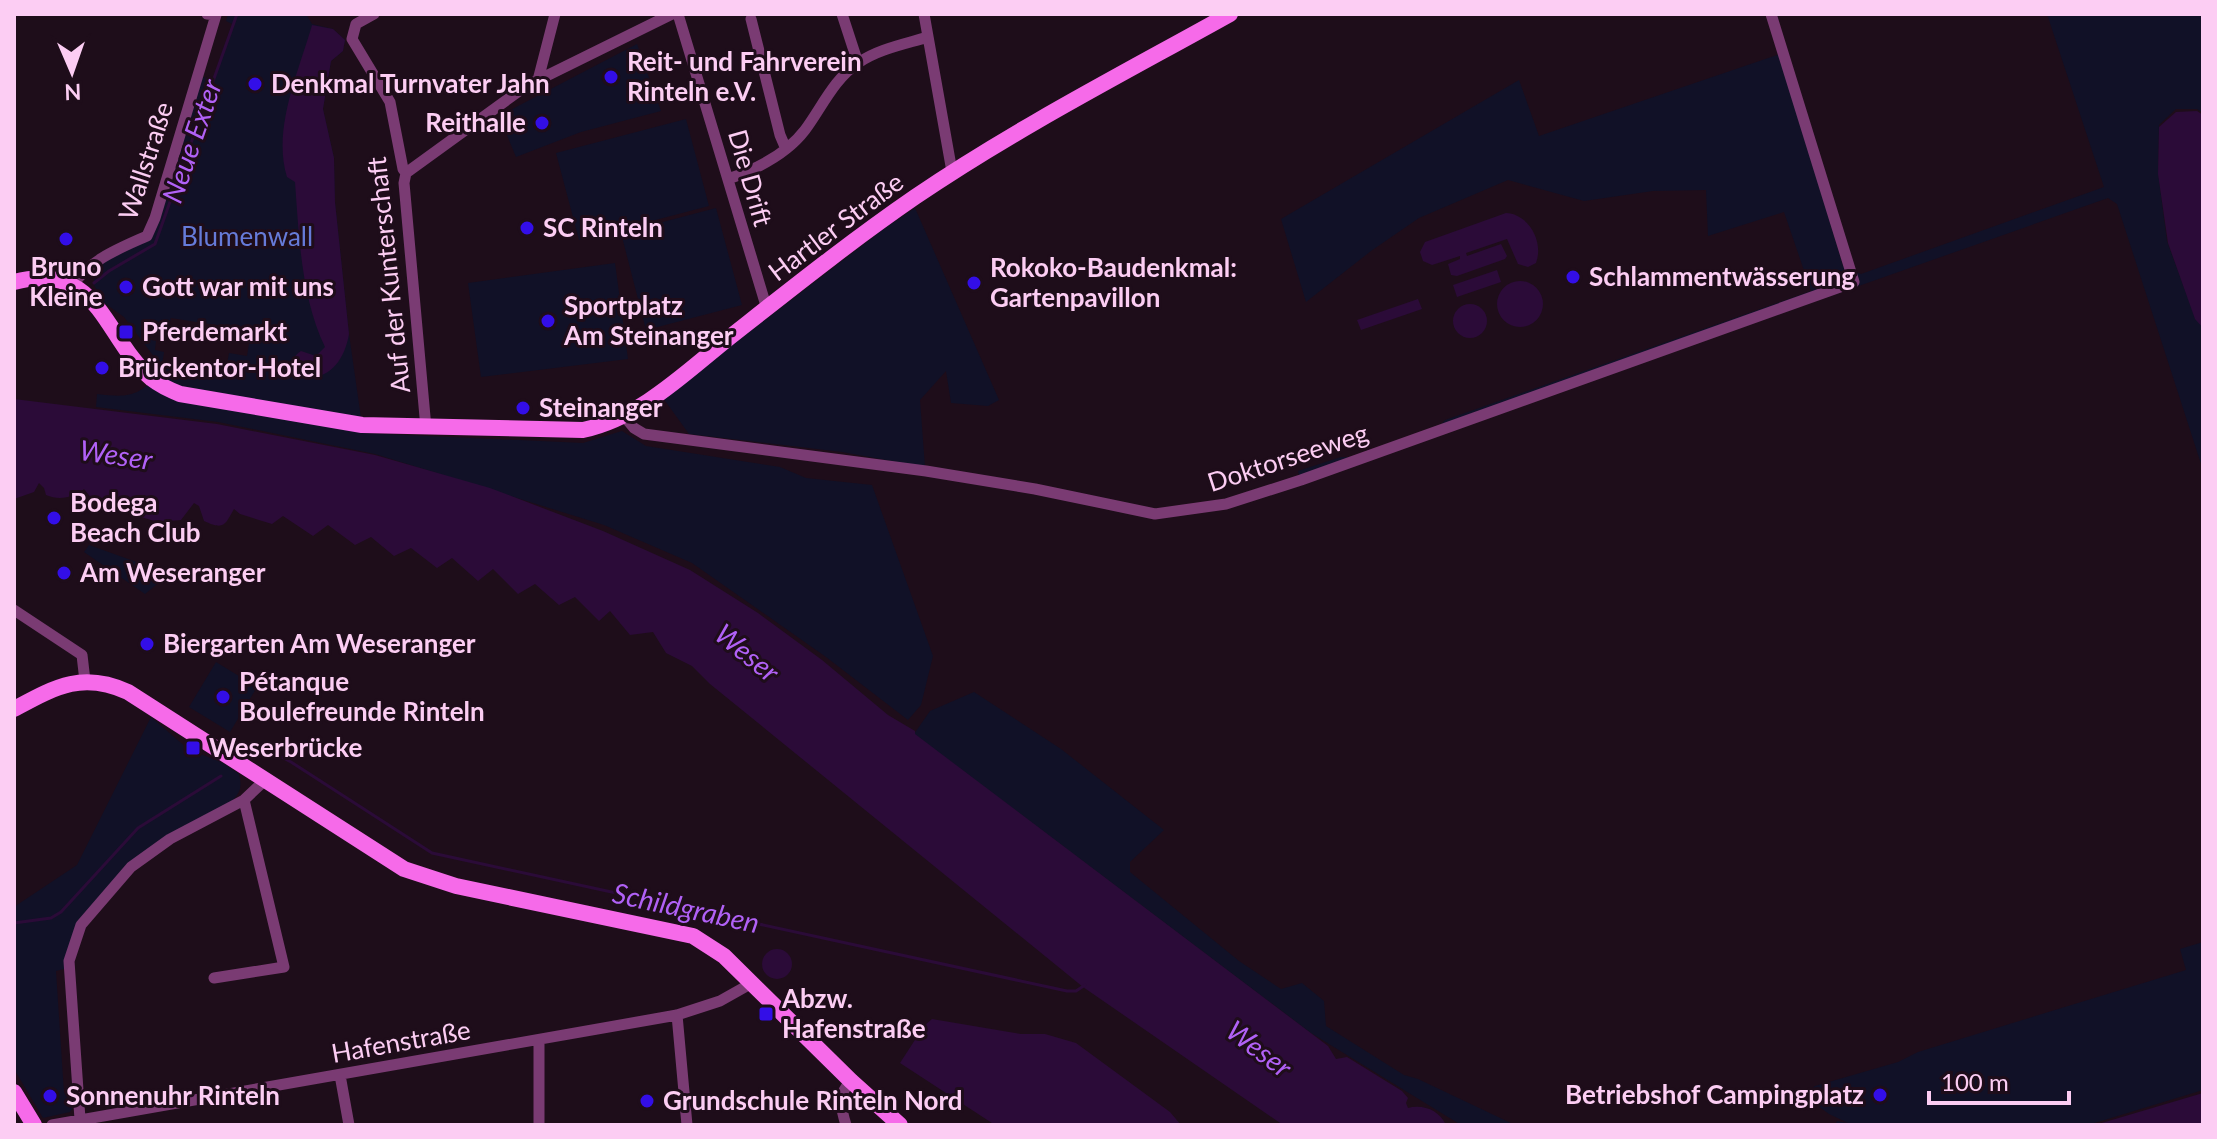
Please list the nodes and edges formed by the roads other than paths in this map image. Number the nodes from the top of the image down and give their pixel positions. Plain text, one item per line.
1 (207, 14) edge
2 (374, 14) edge
3 (555, 14) edge
4 (675, 14) edge
5 (842, 14) edge
6 (924, 14) edge
7 (1230, 14) edge
8 (1771, 14) edge
9 (216, 15) edge
10 (751, 19) dead end
11 (928, 37) junction
12 (858, 63) junction
13 (538, 80) junction
14 (786, 149) junction
15 (955, 171) junction
16 (406, 173) junction
17 (728, 179) junction
18 (14, 282) edge
19 (72, 286) junction
20 (14, 293) edge
21 (767, 309) junction
22 (113, 330) junction
23 (624, 416) junction
24 (426, 428) junction
25 (14, 610) edge
26 (85, 681) junction
27 (14, 709) edge
28 (264, 781) junction
29 (244, 800) junction
30 (214, 978) dead end
31 (752, 983) junction
32 (677, 1015) junction
33 (539, 1040) junction
34 (340, 1075) junction
35 (851, 1081) junction
36 (14, 1092) edge
37 (80, 1119) junction
38 (34, 1125) edge
39 (52, 1125) edge
40 (349, 1125) edge
41 (539, 1125) edge
42 (687, 1125) edge
43 (846, 1125) edge
44 (900, 1125) edge

1 - 9 street
2 - 16 street, Auf der Kunterschaft
3 - 13 street
4 - 13 street
4 - 17 street, Die Drift
5 - 12 street
6 - 11 street
7 - 15 main road, Hartler Straße
8 - 23 street, Doktorseeweg
9 - 19 street, Wallstraße
10 - 14 street
11 - 12 street
11 - 15 street
12 - 14 street
13 - 16 street
14 - 17 street
15 - 21 main road, Hartler Straße
16 - 24 street, Auf der Kunterschaft
17 - 21 street, Die Drift
18 - 19 main road
19 - 22 main road
20 - 22 main road
21 - 23 main road, Hartler Straße
22 - 24 main road, Hartler Straße
23 - 24 main road, Hartler Straße
25 - 26 street
26 - 27 main road
26 - 28 main road
28 - 29 street
28 - 31 main road
29 - 30 street
29 - 37 street
31 - 32 street, Hafenstraße
31 - 35 main road
32 - 33 street, Hafenstraße
32 - 42 street
33 - 34 street, Hafenstraße
33 - 41 street
34 - 37 street, Hafenstraße
34 - 40 street
35 - 43 street
35 - 44 main road
36 - 38 main road
37 - 39 street, Hafenstraße

